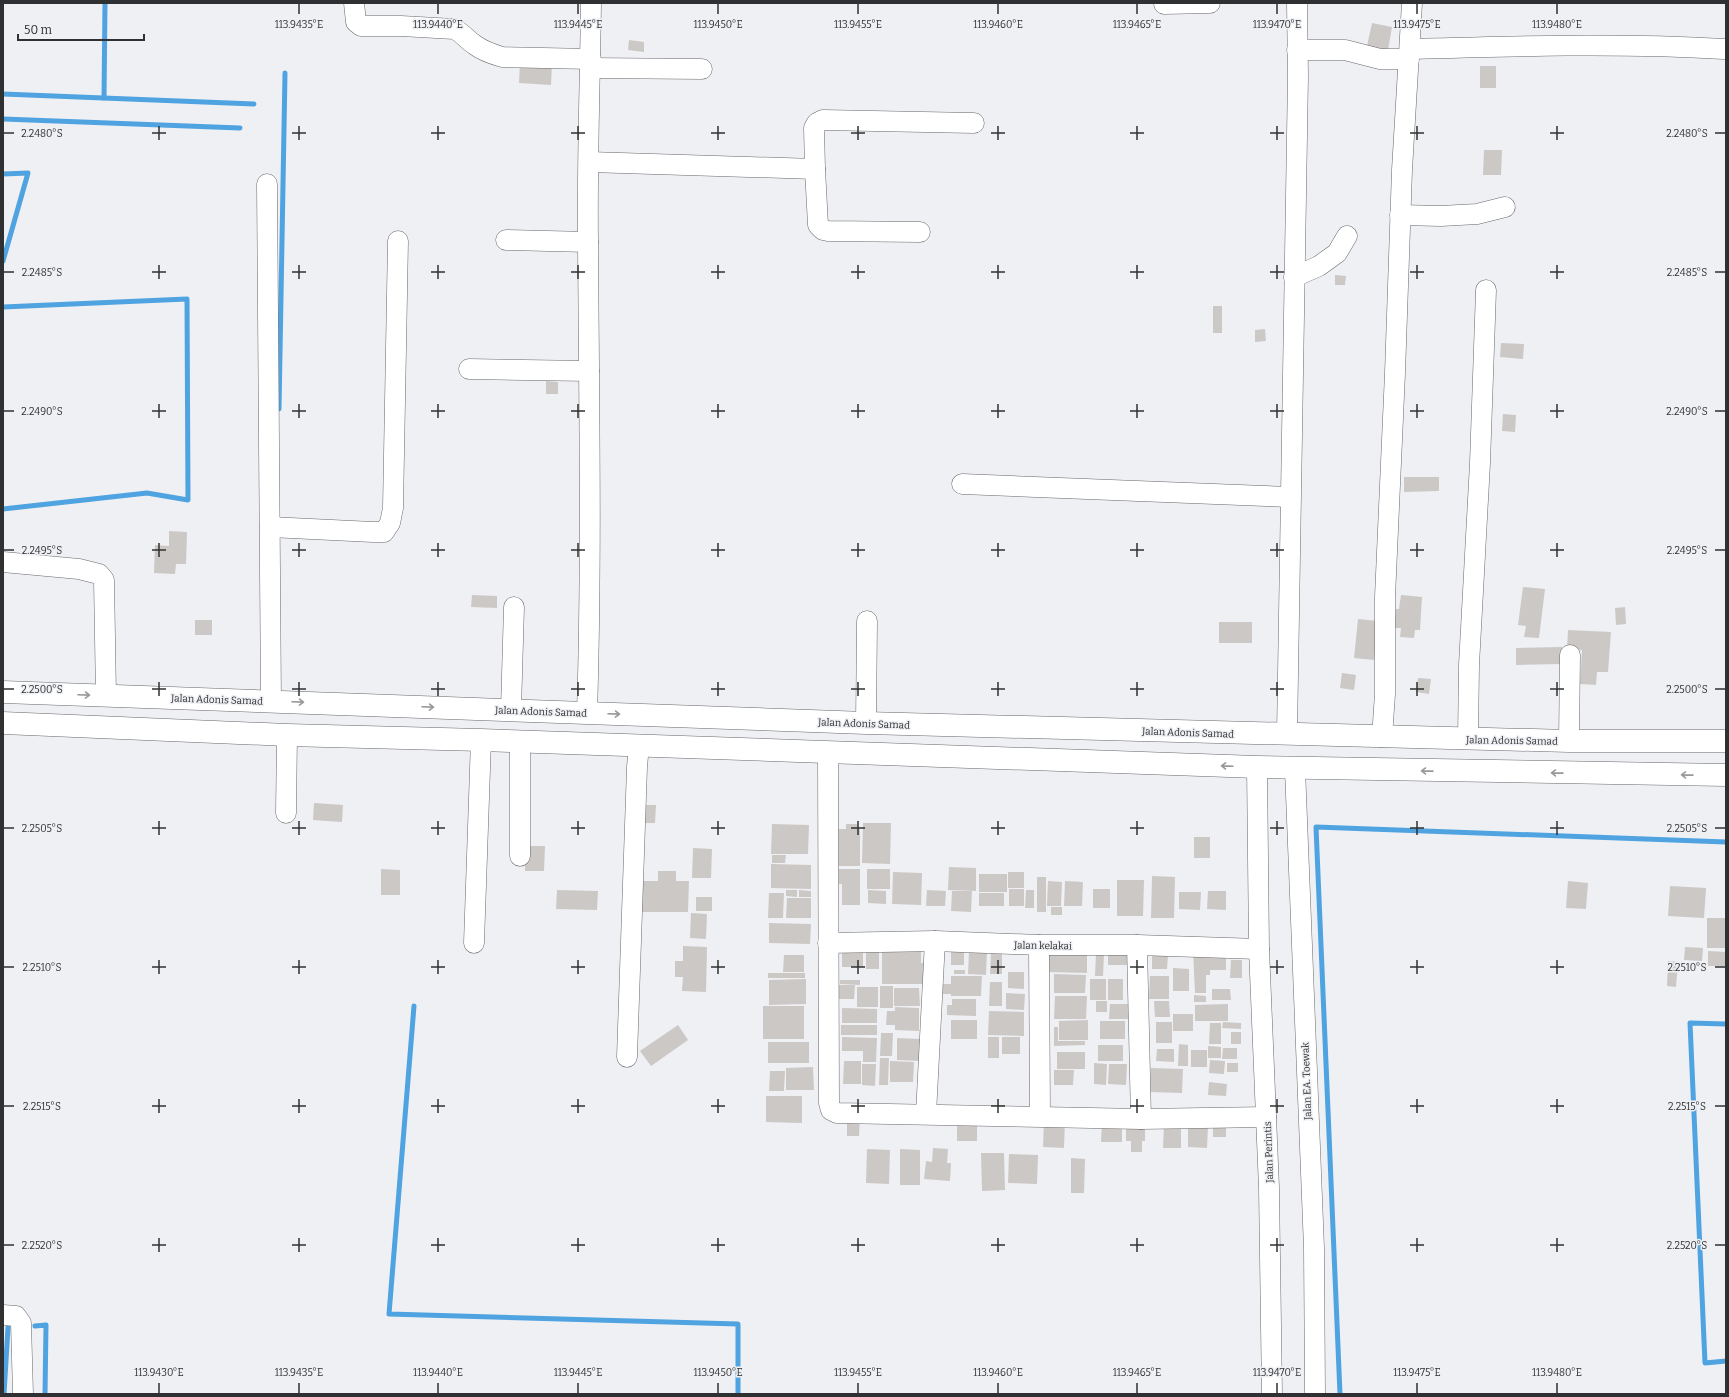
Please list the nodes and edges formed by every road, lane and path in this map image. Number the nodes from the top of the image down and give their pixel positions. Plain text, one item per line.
1 (354, 3) edge
2 (591, 3) edge
3 (1210, 3) edge
4 (1297, 3) edge
5 (1412, 3) edge
6 (1164, 4) dead end
7 (1297, 50) junction
8 (1724, 50) dead end
9 (1410, 54) junction
10 (590, 63) junction
11 (702, 69) dead end
12 (974, 123) dead end
13 (589, 162) junction
14 (815, 169) junction
15 (267, 184) dead end
16 (1505, 207) dead end
17 (1400, 215) junction
18 (920, 232) dead end
19 (1347, 236) dead end
20 (506, 240) dead end
21 (398, 241) dead end
22 (588, 242) junction
23 (1294, 277) junction
24 (1486, 290) dead end
25 (469, 369) dead end
26 (589, 371) junction
27 (962, 484) dead end
28 (1290, 497) junction
29 (270, 527) junction
30 (3, 562) edge
31 (514, 607) dead end
32 (866, 621) dead end
33 (1570, 655) dead end
34 (3, 692) edge
35 (106, 696) junction
36 (271, 701) junction
37 (511, 709) junction
38 (587, 713) junction
39 (3, 723) edge
40 (866, 723) junction
41 (1286, 734) junction
42 (287, 735) junction
43 (1382, 737) junction
44 (1468, 739) junction
45 (481, 740) junction
46 (1519, 740) junction
47 (520, 741) junction
48 (1569, 741) junction
49 (1726, 741) edge
50 (640, 745) junction
51 (828, 762) junction
52 (1257, 768) junction
53 (1295, 769) junction
54 (1519, 772) junction
55 (1726, 775) edge
56 (286, 809) dead end
57 (520, 856) dead end
58 (935, 942) junction
59 (474, 943) dead end
60 (828, 943) junction
61 (1137, 944) junction
62 (1039, 945) junction
63 (1259, 949) junction
64 (627, 1057) dead end
65 (926, 1114) junction
66 (1040, 1116) junction
67 (1266, 1117) junction
68 (1141, 1119) junction
69 (3, 1314) edge
70 (23, 1394) edge
71 (1272, 1394) edge
72 (1314, 1394) edge

1 - 10 street
2 - 10 street
3 - 6 street
4 - 7 street
5 - 9 street
7 - 9 street
7 - 23 street
8 - 9 street
9 - 17 street
10 - 11 street
10 - 13 street
12 - 14 street
13 - 14 street
13 - 22 street
14 - 18 street
15 - 29 street
16 - 17 street
17 - 43 street
19 - 23 street
20 - 22 street
21 - 29 street
22 - 26 street
23 - 28 street
24 - 44 street
25 - 26 street
26 - 38 street
27 - 28 street
28 - 41 street
29 - 36 street
30 - 35 street
31 - 37 street
32 - 40 street
33 - 48 street
34 -> 35 highway, Jalan Adonis Samad
35 - 36 highway, Jalan Adonis Samad
36 -> 37 highway, Jalan Adonis Samad
37 - 38 highway, Jalan Adonis Samad
38 -> 40 highway, Jalan Adonis Samad
39 - 42 highway
40 - 41 highway, Jalan Adonis Samad
41 - 43 highway, Jalan Adonis Samad
42 - 45 highway
42 - 56 street
43 - 44 highway, Jalan Adonis Samad
44 - 46 highway, Jalan Adonis Samad
45 - 47 highway
45 - 59 street
46 - 48 highway, Jalan Adonis Samad
46 - 54 highway
47 - 50 highway
47 - 57 street
48 - 49 highway, Jalan Adonis Samad
50 - 51 highway
50 - 64 street
52 -> 51 highway
51 - 60 street
52 - 53 highway
52 - 63 street, Jalan Perintis
54 -> 53 highway
53 - 72 street, Jalan EA. Toewak
55 -> 54 highway
58 - 60 street, Jalan kelakai
58 - 62 street, Jalan kelakai
58 - 65 street
60 - 65 street
61 - 62 street, Jalan kelakai
61 - 63 street, Jalan kelakai
61 - 68 street
62 - 66 street
63 - 67 street, Jalan Perintis
65 - 66 street
66 - 68 street
67 - 68 street
67 - 71 street, Jalan Perintis
69 - 70 street

